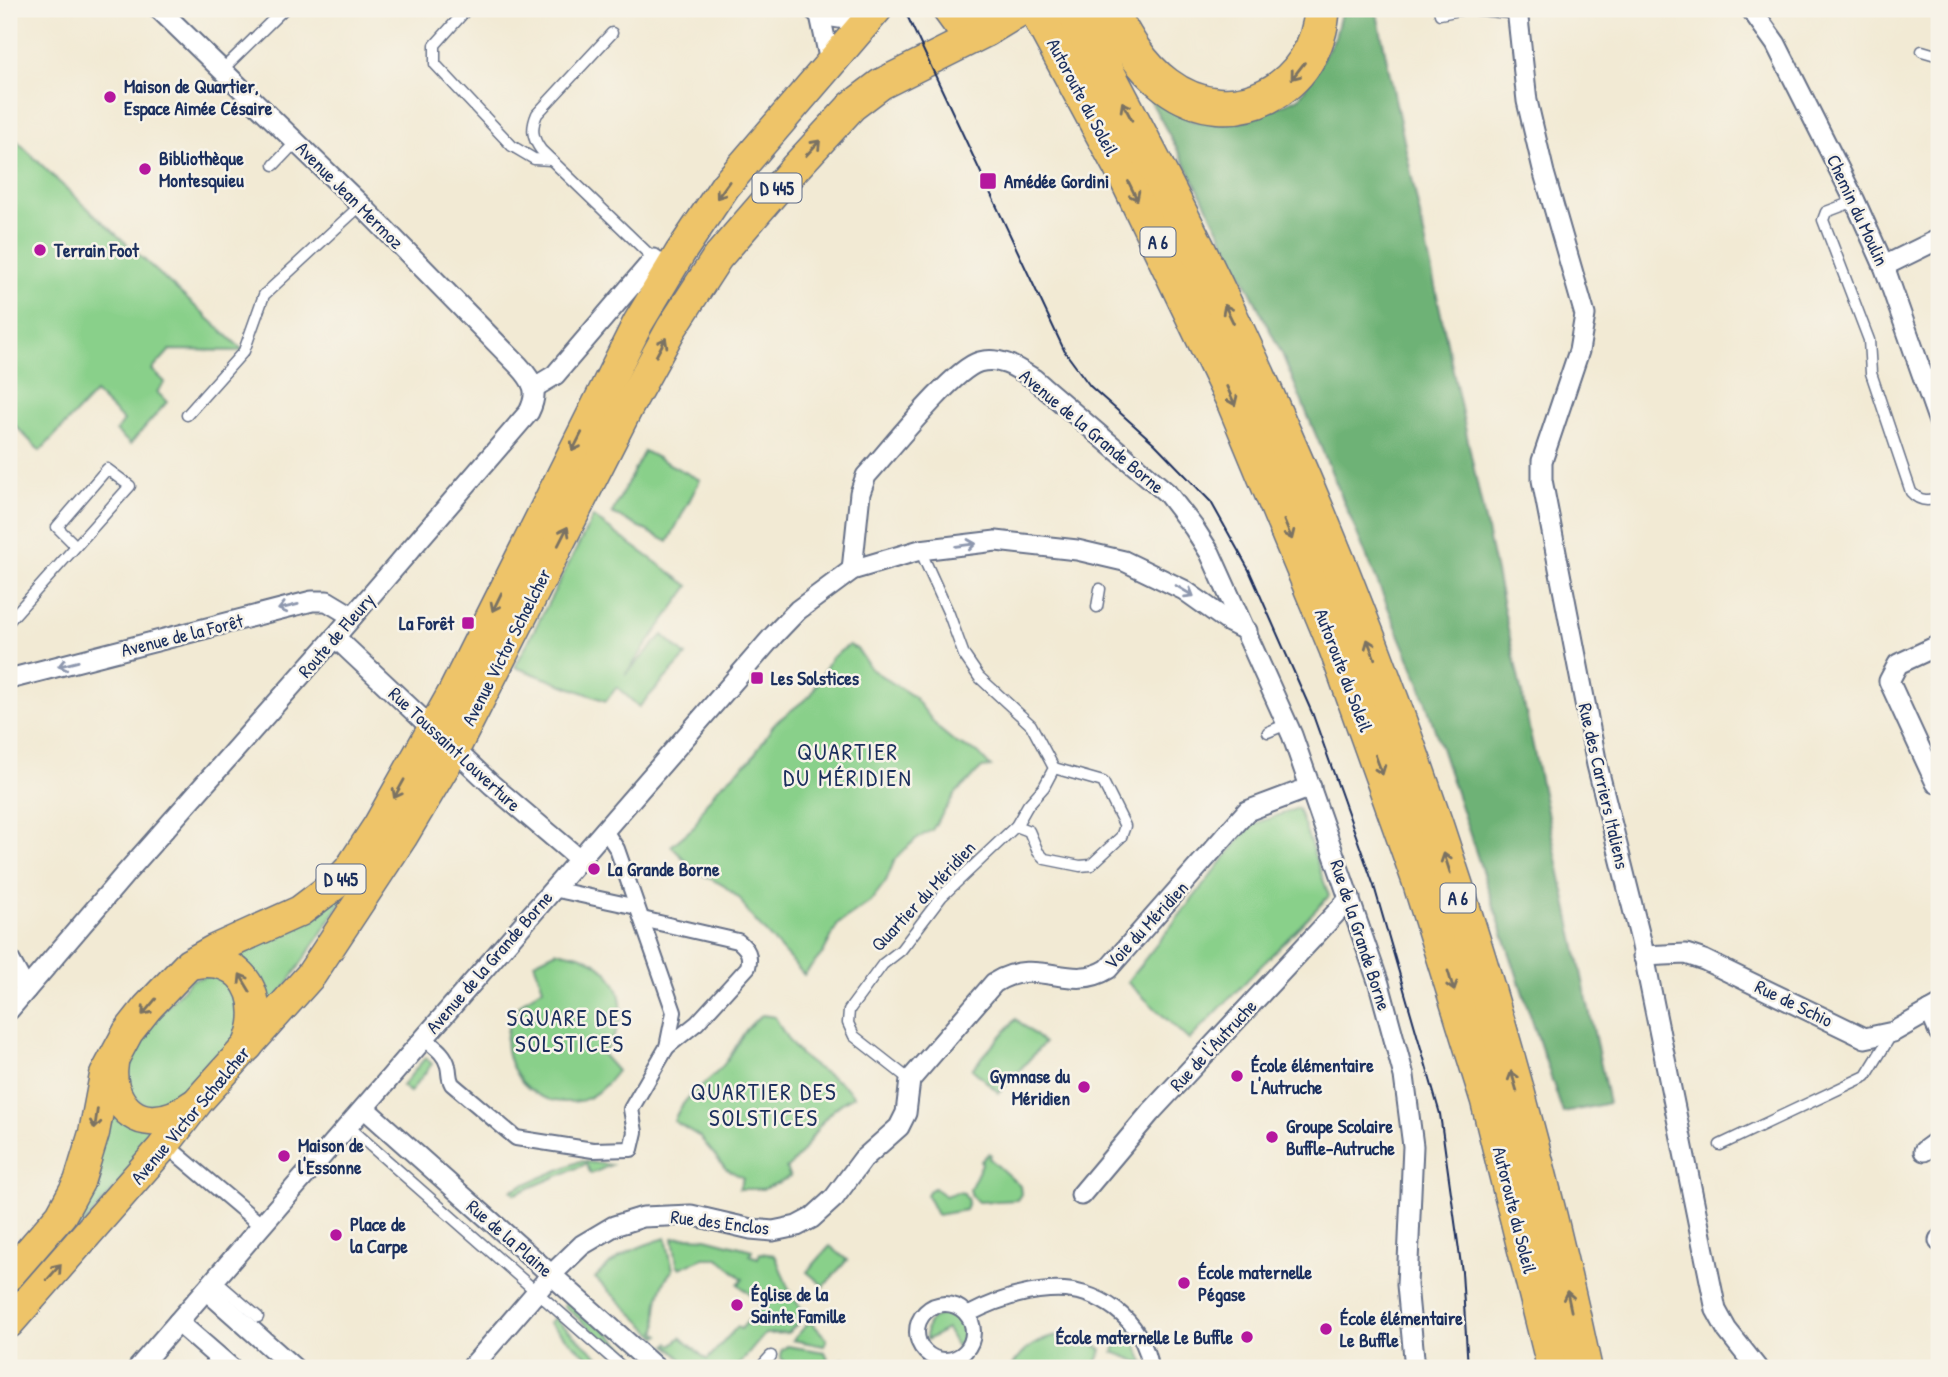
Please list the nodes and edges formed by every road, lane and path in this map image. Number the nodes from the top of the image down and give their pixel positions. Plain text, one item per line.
1 (159, 9) edge
2 (284, 9) edge
3 (467, 9) edge
4 (947, 9) edge
5 (1023, 9) edge
6 (1036, 9) edge
7 (1073, 9) edge
8 (1109, 9) edge
9 (1322, 9) edge
10 (1439, 9) edge
11 (1465, 9) edge
12 (1470, 9) edge
13 (1752, 9) edge
14 (1518, 11) edge
15 (817, 12) edge
16 (871, 15) edge
17 (987, 31) junction
18 (612, 33) dead end
19 (1922, 51) dead end
20 (1939, 56) edge
21 (830, 62) junction
22 (222, 70) junction
23 (296, 142) junction
24 (551, 159) junction
25 (274, 165) dead end
26 (1846, 204) junction
27 (361, 205) junction
28 (1939, 239) edge
29 (667, 256) junction
30 (1884, 266) junction
31 (535, 387) junction
32 (612, 406) junction
33 (187, 415) dead end
34 (1939, 422) edge
35 (1939, 497) edge
36 (1194, 528) joint
37 (76, 546) junction
38 (920, 550) junction
39 (852, 569) junction
40 (1100, 589) dead end
41 (1097, 607) dead end
42 (352, 616) junction
43 (9, 621) edge
44 (1247, 631) junction
45 (335, 637) junction
46 (1939, 645) edge
47 (9, 679) edge
48 (1287, 724) junction
49 (1268, 732) dead end
50 (443, 740) junction
51 (1054, 768) junction
52 (1936, 783) dead end
53 (1311, 787) junction
54 (1017, 826) junction
55 (604, 830) junction
56 (578, 858) junction
57 (553, 888) junction
58 (1350, 898) junction
59 (640, 913) junction
60 (1643, 956) junction
61 (9, 959) edge
62 (189, 964) junction
63 (26, 990) junction
64 (1935, 1008) edge
65 (9, 1010) edge
66 (1893, 1032) junction
67 (1939, 1032) edge
68 (424, 1038) junction
69 (248, 1046) junction
70 (667, 1047) junction
71 (115, 1054) junction
72 (910, 1080) junction
73 (199, 1100) junction
74 (364, 1108) junction
75 (348, 1125) junction
76 (165, 1144) junction
77 (1720, 1145) dead end
78 (1081, 1195) dead end
79 (262, 1226) junction
80 (552, 1274) junction
81 (9, 1275) edge
82 (210, 1285) junction
83 (536, 1293) junction
84 (967, 1315) junction
85 (258, 1317) dead end
86 (178, 1322) junction
87 (9, 1323) edge
88 (771, 1356) dead end
89 (138, 1368) edge
90 (231, 1368) edge
91 (293, 1368) edge
92 (471, 1368) edge
93 (623, 1368) edge
94 (656, 1368) edge
95 (760, 1368) edge
96 (1150, 1368) edge
97 (1415, 1368) edge
98 (1555, 1368) edge
99 (1584, 1368) edge
100 (1757, 1368) edge

1 - 22 street, Avenue Jean Mermoz
2 - 22 lane
3 - 24 lane
4 - 17 main road
5 - 17 main road, Avenue Victor Schœlcher / D 445
6 -> 98 highway, Autoroute du Soleil / A 6
99 -> 7 highway, Autoroute du Soleil / A 6
9 -> 8 highway
10 - 11 lane
12 - 14 lane
13 - 26 street, Chemin du Moulin
14 - 60 street, Rue des Carriers Italiens
15 - 16 street
15 - 21 street
16 - 21 main road, D 445
32 -> 17 main road, Avenue Victor Schœlcher / D 445
18 - 24 lane
19 - 20 lane
21 -> 29 main road, D 445
22 - 23 street, Avenue Jean Mermoz
23 - 25 lane
23 - 27 street, Avenue Jean Mermoz
24 - 29 lane
26 - 30 street, Chemin du Moulin
26 - 35 lane
27 - 31 street, Avenue Jean Mermoz
27 - 33 lane
28 - 30 street
29 - 31 street
29 - 32 main road, Avenue Victor Schœlcher / D 445
30 - 34 street, Chemin du Moulin
31 - 42 street, Route de Fleury
32 - 50 main road, Avenue Victor Schœlcher / D 445
36 - 39 street, Avenue de la Grande Borne
36 - 44 street, Rue de la Grande Borne
37 - 37 lane
37 - 43 lane
38 - 39 street, Avenue de la Grande Borne
38 -> 44 street, Avenue de la Grande Borne
38 - 51 lane
39 - 55 street, Avenue de la Grande Borne
40 - 41 lane
42 - 45 street, Route de Fleury
42 -> 47 street, Avenue de la Forêt
44 - 48 street, Rue de la Grande Borne
45 - 50 street, Rue Toussaint Louverture
45 - 63 street, Route de Fleury
46 - 52 street
48 - 49 lane
48 - 53 street, Rue de la Grande Borne
50 - 56 street, Rue Toussaint Louverture
50 -> 62 main road, Avenue Victor Schœlcher / D 445
50 - 69 main road, Avenue Victor Schœlcher / D 445
51 - 54 lane, Quartier du Méridien
51 - 54 lane
53 - 58 street, Rue de la Grande Borne
53 - 72 street, Voie du Méridien
54 - 72 lane, Quartier du Méridien
55 - 56 street, Avenue de la Grande Borne
55 - 59 street
56 - 57 street, Avenue de la Grande Borne
57 - 59 street
57 - 68 street, Avenue de la Grande Borne
58 - 78 street, Rue de l'Autruche
58 - 97 street, Rue de la Grande Borne
59 - 70 street
59 - 70 street
60 - 66 street, Rue de Schio
60 - 100 street, Rue des Carriers Italiens
61 - 63 street
69 -> 62 main road
62 -> 71 main road, Avenue Victor Schœlcher / D 445
63 - 65 street, Route de Fleury
64 - 66 street, Rue de Schio
64 - 67 street
66 - 77 lane
68 - 70 street
68 - 74 street, Avenue de la Grande Borne
69 - 73 main road, Avenue Victor Schœlcher / D 445
71 - 73 main road
71 -> 81 main road, Avenue Victor Schœlcher / D 445
72 - 80 street, Rue des Enclos
73 - 76 main road, Avenue Victor Schœlcher / D 445
74 - 75 street, Avenue de la Grande Borne
74 - 80 street, Rue de la Plaine
75 - 79 street, Avenue de la Grande Borne
75 - 83 lane
76 - 79 street
87 -> 76 main road, Avenue Victor Schœlcher / D 445
79 - 82 street, Avenue de la Grande Borne
80 - 83 street, Rue des Enclos
80 - 94 street, Rue de la Plaine
82 - 85 lane
82 - 86 street, Avenue de la Grande Borne
82 - 91 street
83 - 92 street, Rue des Enclos
83 - 93 lane
84 - 84 street
84 - 96 street
86 - 89 street, Avenue de la Grande Borne
86 - 90 street
88 - 95 lane

